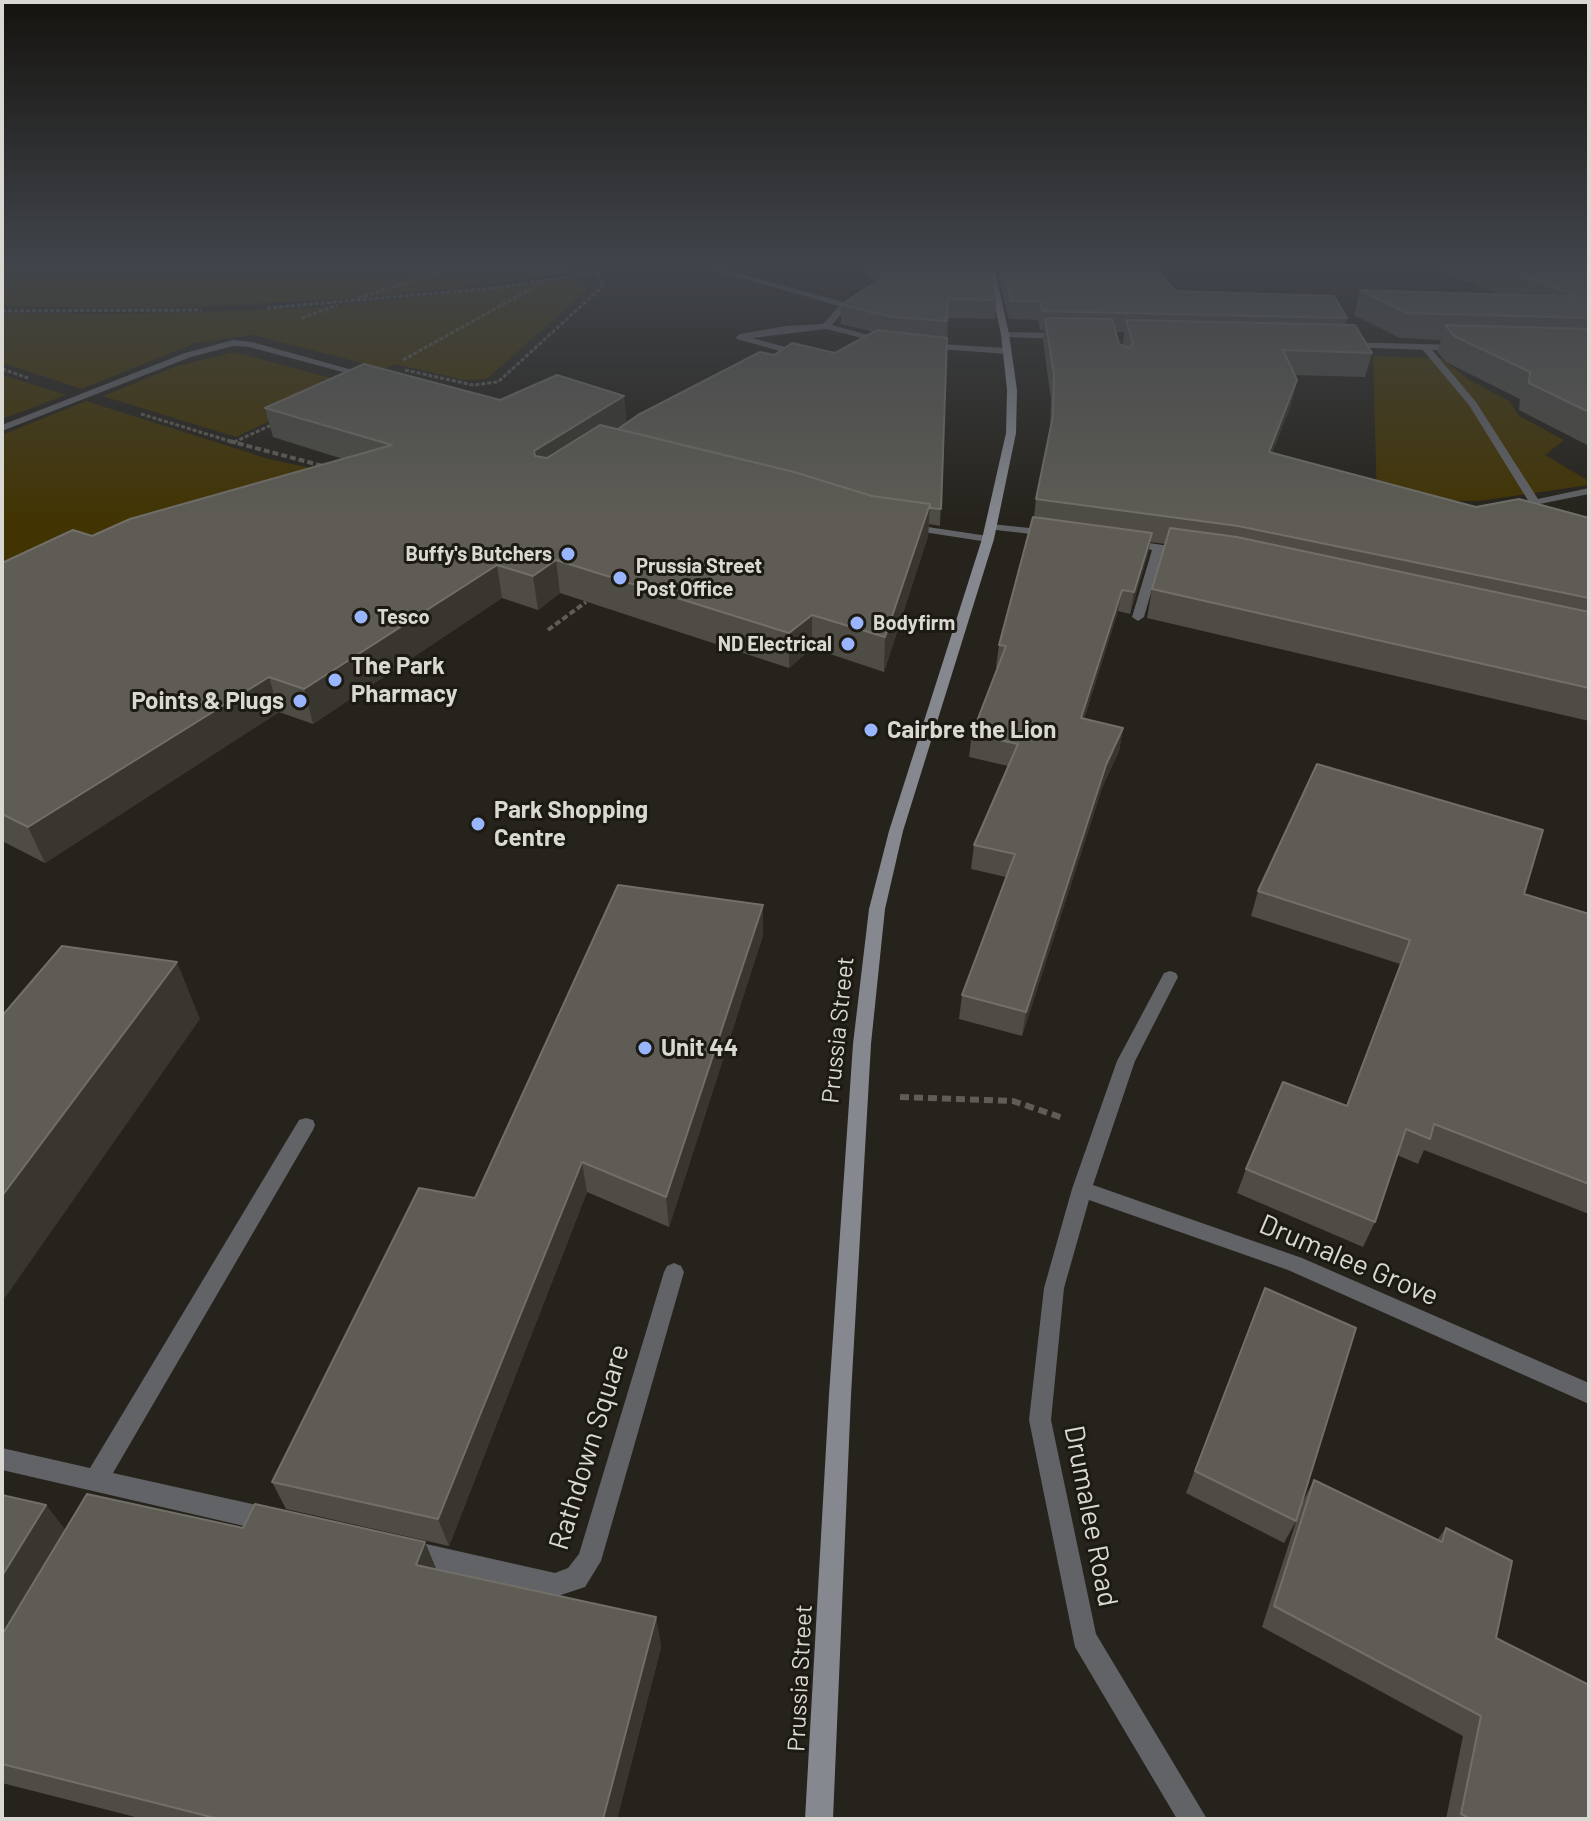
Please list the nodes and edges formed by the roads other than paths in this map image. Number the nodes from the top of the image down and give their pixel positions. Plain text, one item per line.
1 (203, 351) edge
2 (275, 351) edge
3 (792, 351) edge
4 (1007, 351) edge
5 (1428, 351) edge
6 (818, 358) edge
7 (376, 378) edge
8 (2, 428) edge
9 (1589, 491) edge
10 (1535, 503) junction
11 (1505, 510) edge
12 (901, 526) edge
13 (990, 533) junction
14 (1069, 535) edge
15 (1113, 541) edge
16 (1159, 547) junction
17 (1202, 554) edge
18 (1138, 617) edge
19 (1170, 977) dead end
20 (306, 1125) dead end
21 (1082, 1189) junction
22 (674, 1272) dead end
23 (1589, 1394) edge
24 (2, 1459) edge
25 (107, 1483) junction
26 (102, 1511) edge
27 (299, 1527) edge
28 (389, 1547) edge
29 (819, 1819) edge
30 (1193, 1819) edge

1 - 8 street
2 - 7 street
3 - 6 street
4 - 13 main road, Prussia Street
5 - 10 street
9 - 10 street
10 - 11 street
12 - 13 street
13 - 14 street
13 - 29 main road, Prussia Street
15 - 16 street
16 - 17 street
16 - 18 street
19 - 21 street, Drumalee Road
20 - 25 street
21 - 23 street, Drumalee Grove
21 - 30 street, Drumalee Road
22 - 28 street, Rathdown Square
24 - 25 street
25 - 26 street
25 - 27 street

